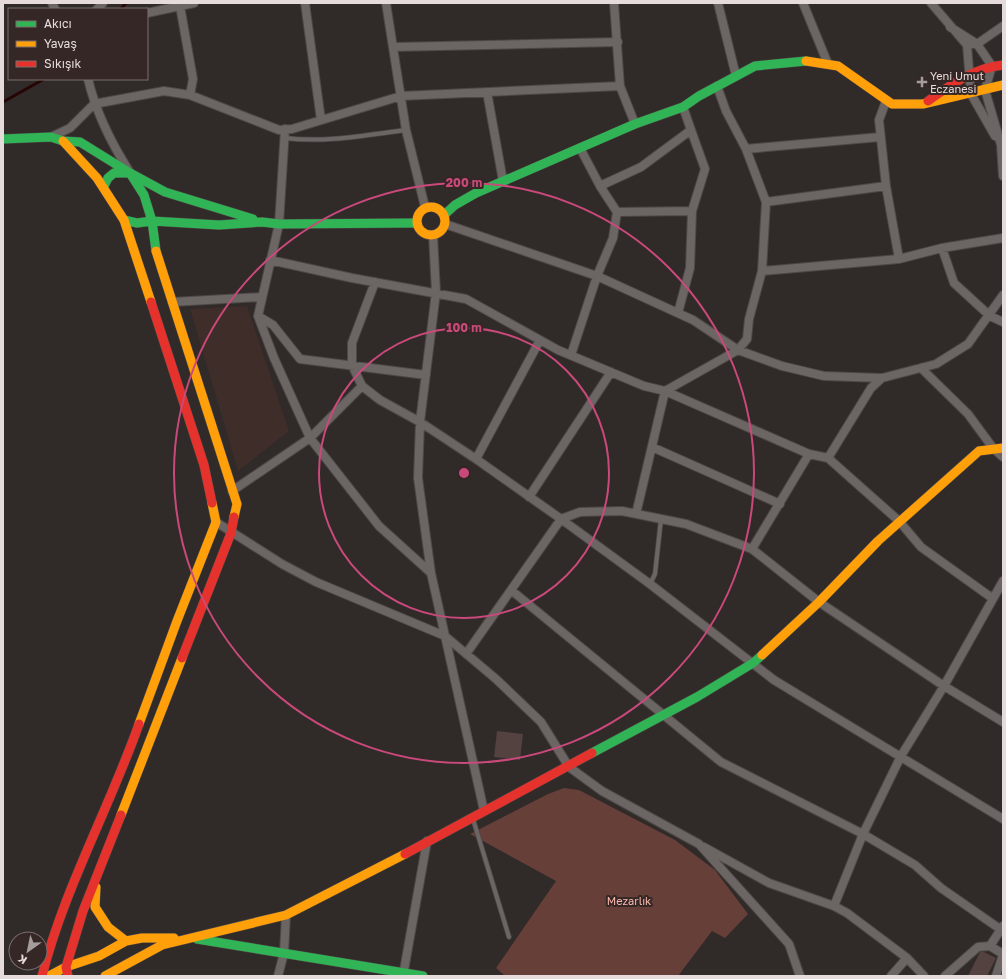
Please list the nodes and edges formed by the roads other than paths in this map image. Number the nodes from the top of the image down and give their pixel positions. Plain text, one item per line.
1 (194, 3) edge
2 (305, 3) edge
3 (386, 3) edge
4 (614, 3) edge
5 (718, 3) edge
6 (803, 3) edge
7 (931, 3) edge
8 (180, 6) junction
9 (148, 13) edge
10 (1003, 26) edge
11 (950, 27) junction
12 (618, 42) junction
13 (977, 44) junction
14 (967, 45) junction
15 (393, 47) junction
16 (828, 64) junction
17 (1003, 65) edge
18 (992, 66) junction
19 (968, 74) junction
20 (736, 76) junction
21 (88, 80) edge
22 (1003, 85) edge
23 (620, 86) junction
24 (717, 86) junction
25 (985, 90) junction
26 (487, 92) junction
27 (190, 94) junction
28 (970, 94) junction
29 (401, 96) junction
30 (886, 101) junction
31 (94, 104) junction
32 (923, 104) junction
33 (683, 107) junction
34 (321, 120) junction
35 (635, 124) junction
36 (285, 130) junction
37 (406, 130) junction
38 (691, 130) junction
39 (880, 136) junction
40 (51, 137) junction
41 (285, 138) junction
42 (3, 139) edge
43 (63, 141) junction
44 (1001, 146) junction
45 (580, 148) junction
46 (746, 149) junction
47 (130, 173) junction
48 (1003, 176) edge
49 (503, 181) junction
50 (104, 186) junction
51 (600, 186) junction
52 (886, 186) junction
53 (766, 202) junction
54 (425, 208) junction
55 (692, 211) junction
56 (617, 212) junction
57 (124, 220) junction
58 (444, 220) junction
59 (152, 221) junction
60 (262, 222) junction
61 (416, 223) junction
62 (279, 224) junction
63 (432, 235) junction
64 (1003, 238) edge
65 (942, 248) junction
66 (900, 259) junction
67 (270, 260) junction
68 (762, 271) junction
69 (597, 276) junction
70 (375, 282) junction
71 (436, 292) junction
72 (1003, 295) edge
73 (262, 296) junction
74 (172, 302) junction
75 (678, 313) junction
76 (258, 316) junction
77 (990, 316) junction
78 (1003, 322) edge
79 (540, 340) junction
80 (738, 350) junction
81 (571, 355) junction
82 (352, 365) junction
83 (921, 368) junction
84 (611, 372) junction
85 (426, 375) junction
86 (882, 378) junction
87 (362, 386) junction
88 (665, 391) junction
89 (420, 422) junction
90 (310, 438) junction
91 (652, 447) junction
92 (993, 448) junction
93 (1003, 448) edge
94 (809, 454) junction
95 (1003, 457) edge
96 (828, 458) junction
97 (476, 459) junction
98 (232, 491) junction
99 (529, 497) junction
100 (780, 504) junction
101 (636, 514) junction
102 (560, 519) junction
103 (661, 519) junction
104 (899, 521) junction
105 (216, 522) junction
106 (231, 533) junction
107 (752, 549) junction
108 (431, 573) junction
109 (650, 584) junction
110 (1002, 585) edge
111 (511, 590) junction
112 (992, 598) junction
113 (819, 602) junction
114 (445, 636) junction
115 (466, 654) junction
116 (753, 663) junction
117 (944, 686) junction
118 (665, 715) junction
119 (1003, 722) edge
120 (900, 756) junction
121 (569, 767) junction
122 (484, 811) junction
123 (473, 817) junction
124 (1003, 819) edge
125 (863, 834) junction
126 (427, 841) junction
127 (699, 844) junction
128 (96, 879) junction
129 (834, 906) junction
130 (286, 914) junction
131 (1002, 927) edge
132 (509, 937) dead end
133 (191, 938) junction
134 (126, 941) junction
135 (990, 946) junction
136 (284, 953) junction
137 (1003, 955) edge
138 (908, 958) junction
139 (67, 972) edge
140 (403, 974) edge
141 (799, 974) edge
142 (42, 976) edge
143 (49, 976) edge
144 (105, 976) edge
145 (278, 976) edge
146 (423, 976) edge
147 (891, 976) edge
148 (924, 976) edge
149 (945, 976) edge
150 (996, 976) edge

1 - 8 street
2 - 34 street
3 - 15 street
4 - 12 street
5 - 20 street
6 - 16 street
7 - 11 street
8 - 9 street
8 - 27 street
10 - 13 street
11 - 13 street
11 - 14 street
12 - 15 street
12 - 23 street
13 - 14 street
13 - 18 street
14 - 19 street
15 - 29 street
16 - 20 street
16 - 30 street
17 - 18 street
18 - 19 street
18 - 25 street
19 - 28 street
19 - 32 street
20 - 24 street
21 - 31 street
22 - 25 street
23 - 26 street
23 - 35 street
24 - 33 street
24 - 46 street
25 - 28 street
25 - 44 street
26 - 29 street
26 - 49 street
27 - 31 street
27 - 36 street
28 - 32 street
28 - 44 street
29 - 34 street
29 - 37 street
30 - 32 street
30 - 39 street
31 - 40 street
31 - 47 street
33 - 35 street
33 - 38 street
34 - 36 street
35 - 45 street
36 - 41 street
37 - 41 lane
37 - 54 street
38 - 51 street
38 - 55 street
39 - 46 street
39 - 52 street
40 - 42 street
40 - 43 street
41 - 62 street
43 - 47 street
43 - 50 street
44 - 48 street
45 - 49 street
45 - 51 street
46 - 53 street
47 - 50 street
47 - 59 street
47 - 60 street
49 - 58 street
50 - 57 street
51 - 56 street
52 - 53 street
52 - 66 street
53 - 68 street
54 - 58 street
54 - 61 street
55 - 56 street
55 - 75 street
56 - 69 street
57 - 59 street
57 - 105 street
58 - 63 street
58 - 69 street
59 - 60 street
59 - 74 street
60 - 62 street
61 - 62 street
61 - 63 street
62 - 67 street
63 - 71 street
64 - 65 street
65 - 66 street
65 - 77 street
66 - 68 street
67 - 70 street
67 - 73 street
68 - 80 street
69 - 75 street
69 - 81 street
70 - 71 street
70 - 82 street
71 - 79 street
71 - 85 street
72 - 77 street
73 - 74 street
73 - 76 street
74 - 98 street
75 - 80 street
76 - 82 street
76 - 90 street
77 - 78 street
77 - 83 street
79 - 81 street
79 - 97 street
80 - 86 street
80 - 88 street
81 - 84 street
82 - 85 street
82 - 87 street
83 - 86 street
83 - 92 street
84 - 88 street
84 - 99 street
85 - 89 street
86 - 96 street
87 - 89 street
87 - 90 street
88 - 91 street
88 - 94 street
89 - 97 street
89 - 108 street
90 - 98 street
90 - 108 street
91 - 100 street
91 - 101 street
92 - 93 street
92 - 95 street
92 - 104 street
94 - 96 street
94 - 100 street
96 - 104 street
97 - 99 street
98 - 106 street
99 - 102 street
100 - 107 street
101 - 102 street
101 - 103 street
102 - 109 street
102 - 111 street
103 - 107 street
103 - 109 lane
104 - 112 street
104 - 113 street
105 - 106 street
105 - 142 street
106 - 114 street
106 - 128 street
107 - 113 street
108 - 114 street
109 - 116 street
110 - 112 street
111 - 115 street
111 - 118 street
112 - 117 street
113 - 116 street
113 - 117 street
114 - 115 street
114 - 122 street
115 - 121 street
116 - 118 street
116 - 120 street
117 - 119 street
117 - 120 street
118 - 121 street
118 - 125 street
120 - 124 street
120 - 125 street
121 - 122 street
121 - 127 street
122 - 123 street
123 - 126 street
123 - 132 lane
125 - 129 street
125 - 131 street
126 - 130 street
126 - 140 street
127 - 129 street
127 - 141 street
128 - 134 street
128 - 139 street
129 - 138 street
130 - 133 street
130 - 136 street
131 - 135 street
133 - 134 street
133 - 136 street
133 - 144 street
134 - 139 street
135 - 137 street
135 - 149 street
136 - 140 street
136 - 145 street
137 - 150 street
138 - 147 street
138 - 148 street
139 - 143 street
140 - 146 street

